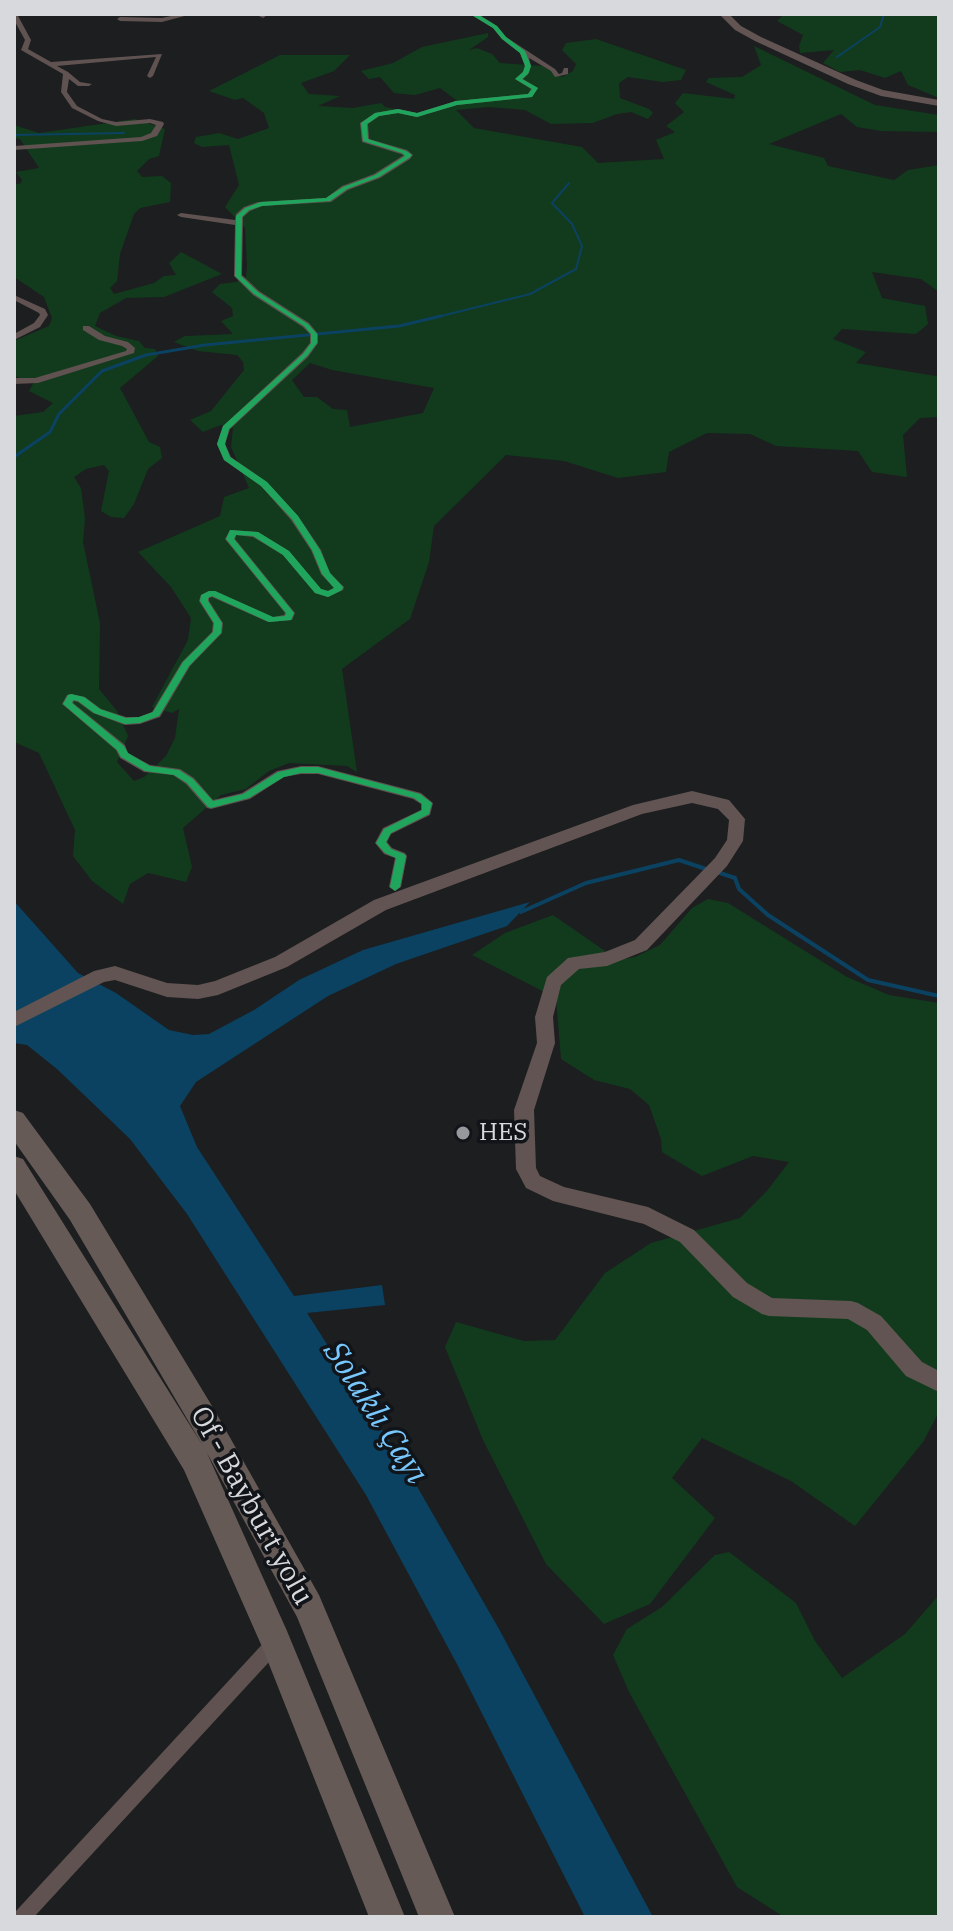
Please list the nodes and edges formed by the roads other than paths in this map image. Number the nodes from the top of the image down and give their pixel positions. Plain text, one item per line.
1 (14, 14) edge
2 (189, 14) edge
3 (473, 14) edge
4 (724, 14) edge
5 (120, 19) dead end
6 (523, 52) junction
7 (52, 64) junction
8 (566, 69) dead end
9 (66, 73) junction
10 (150, 76) dead end
11 (89, 84) dead end
12 (939, 103) edge
13 (14, 148) edge
14 (181, 215) dead end
15 (239, 223) junction
16 (14, 297) edge
17 (86, 328) dead end
18 (14, 337) edge
19 (14, 381) edge
20 (395, 887) dead end
21 (14, 1020) edge
22 (14, 1121) edge
23 (14, 1167) edge
24 (939, 1382) edge
25 (276, 1642) junction
26 (22, 1917) edge
27 (387, 1917) edge
28 (437, 1917) edge

1 - 7 street
2 - 5 street
3 - 6 street
4 - 12 street
6 - 8 street
6 - 15 street
7 - 9 street
7 - 10 street
9 - 11 street
9 - 13 street
14 - 15 street
15 - 20 street
16 - 18 street
17 - 19 street
21 - 24 street
22 - 28 highway, Of - Bayburt yolu
23 - 25 highway, Of - Bayburt yolu
25 - 26 street
25 - 27 highway, Of - Bayburt yolu

